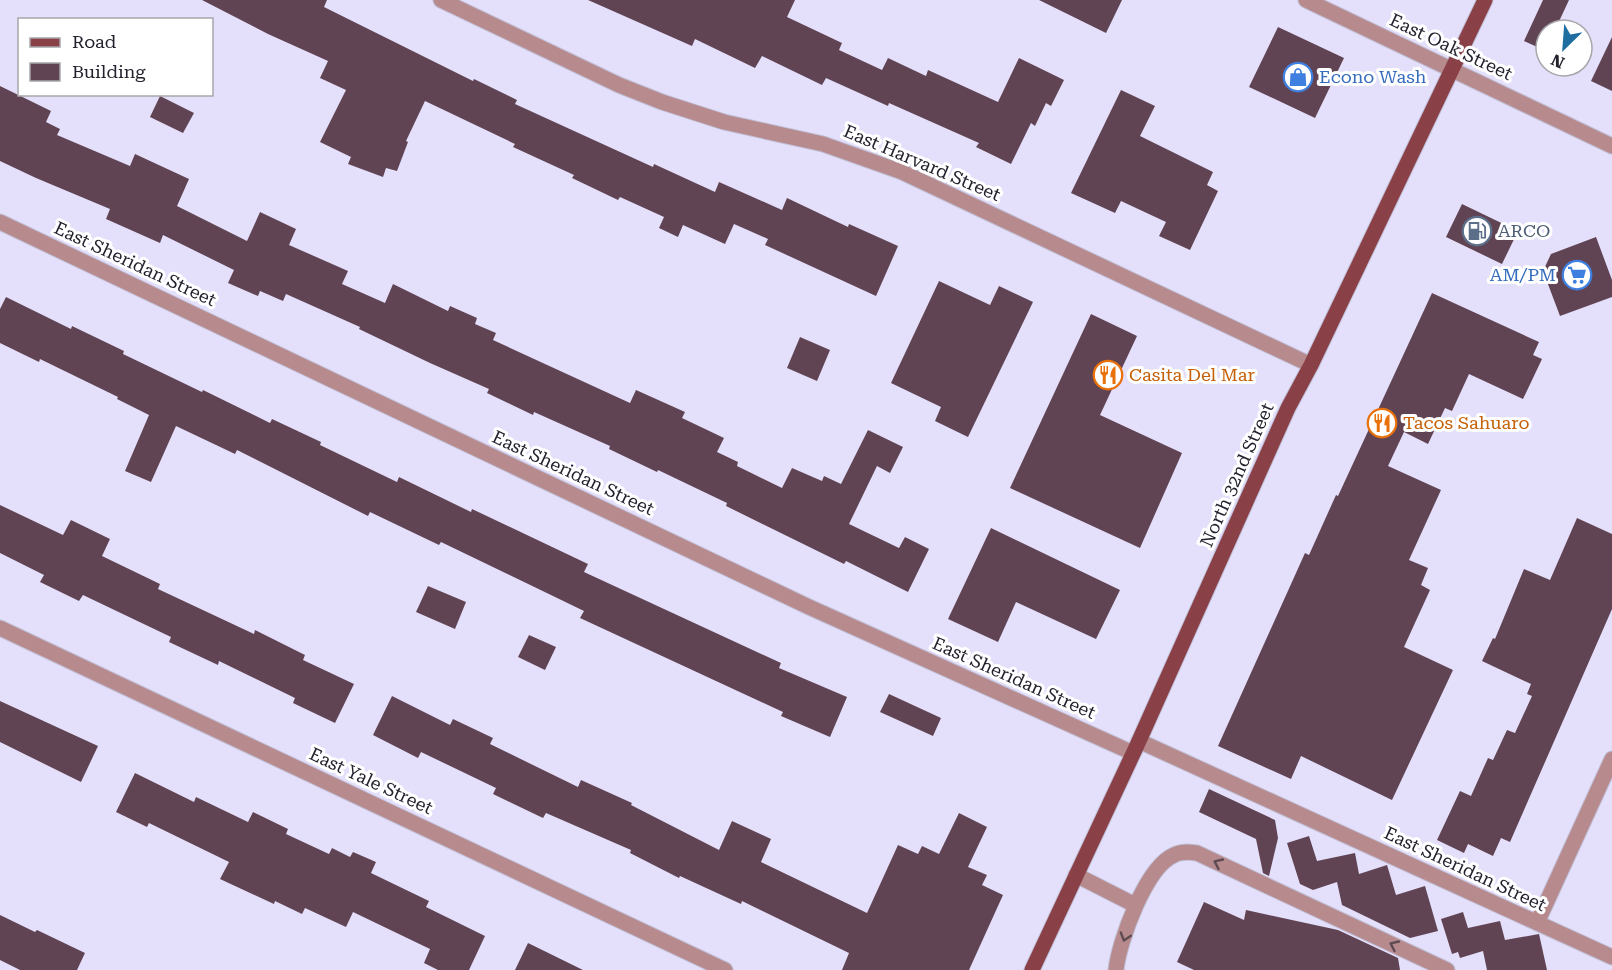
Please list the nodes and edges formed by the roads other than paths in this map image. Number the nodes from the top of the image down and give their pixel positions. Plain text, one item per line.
1 (441, 0) edge
2 (1306, 0) edge
3 (1485, 0) edge
4 (1452, 69) junction
5 (1612, 146) edge
6 (0, 222) edge
7 (1311, 365) junction
8 (0, 628) edge
9 (1136, 747) junction
10 (1612, 759) edge
11 (1076, 875) junction
12 (1135, 905) junction
13 (1537, 923) junction
14 (1612, 957) edge
15 (725, 970) edge
16 (1032, 970) edge
17 (1116, 970) edge
18 (1447, 970) edge

1 - 7 street, East Harvard Street
2 - 4 street, East Oak Street
3 - 4 main road, North 32nd Street
4 - 5 street, East Oak Street
4 - 7 main road, North 32nd Street
6 - 9 street, East Sheridan Street
7 - 9 main road, North 32nd Street
8 - 15 street, East Yale Street
9 - 11 main road, North 32nd Street
9 - 13 street, East Sheridan Street
10 - 13 street
11 - 12 street
11 - 16 main road, North 32nd Street
12 -> 17 street
18 -> 12 street
13 - 14 street, East Sheridan Street

